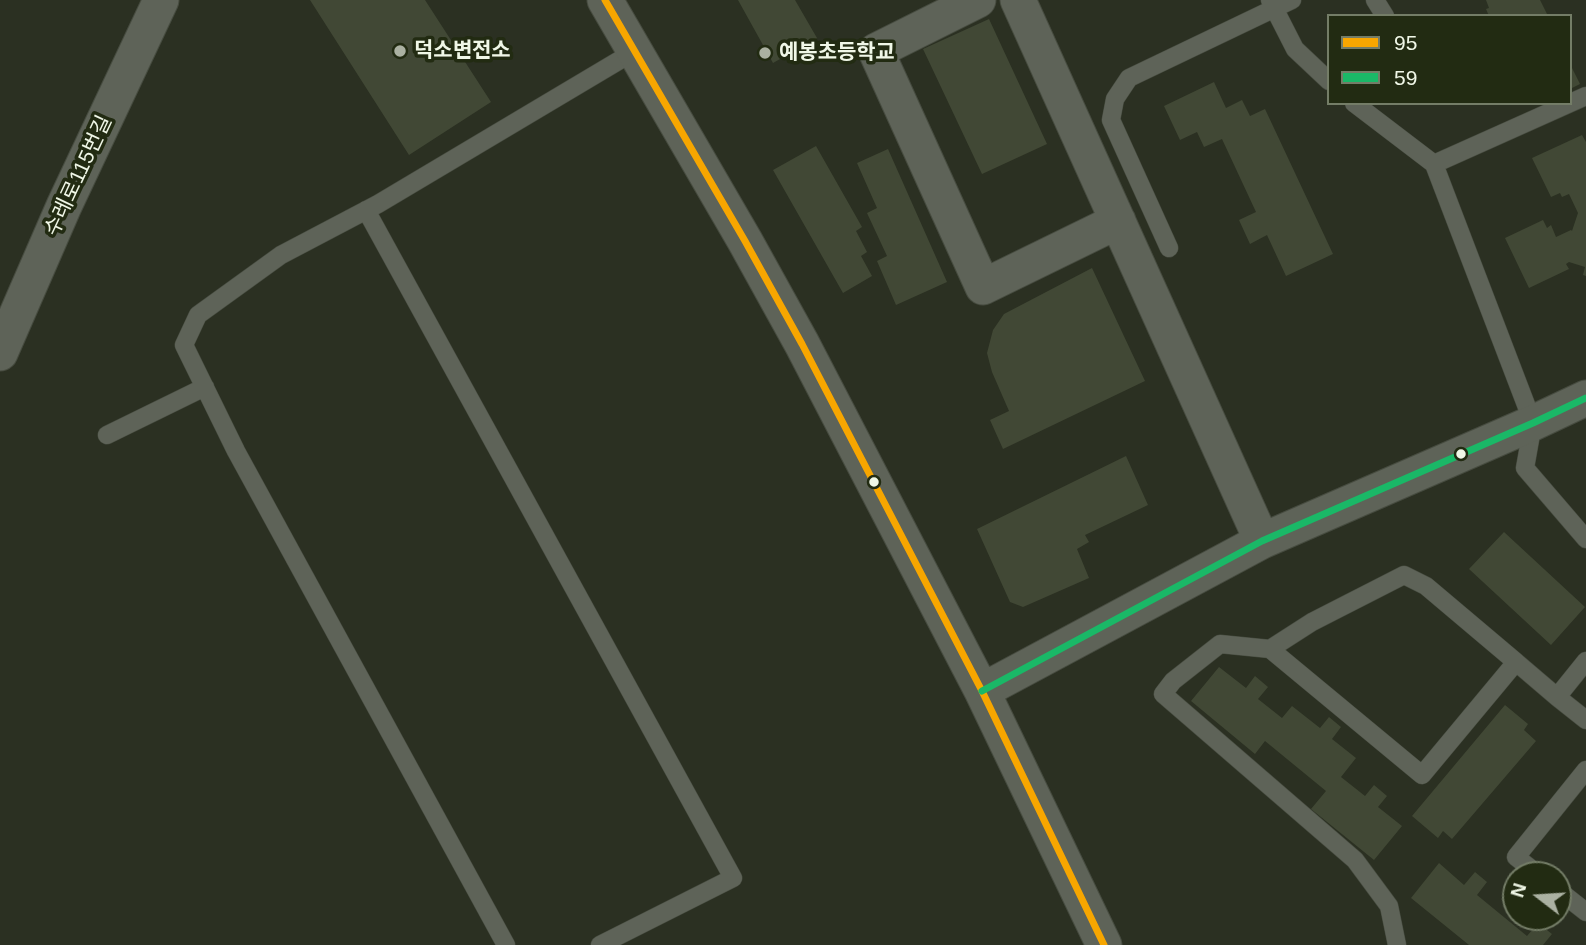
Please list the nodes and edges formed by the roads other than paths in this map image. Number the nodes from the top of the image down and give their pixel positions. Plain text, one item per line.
1 (161, 0) edge
2 (605, 0) edge
3 (978, 0) edge
4 (1018, 0) edge
5 (1292, 0) edge
6 (1272, 5) edge
7 (635, 51) junction
8 (1327, 78) edge
9 (1357, 105) edge
10 (1566, 105) edge
11 (1434, 164) junction
12 (366, 210) junction
13 (1118, 221) junction
14 (1169, 248) dead end
15 (0, 352) edge
16 (205, 387) junction
17 (1586, 398) edge
18 (1533, 423) junction
19 (107, 435) dead end
20 (1586, 539) edge
21 (1262, 541) junction
22 (1270, 649) junction
23 (1586, 661) edge
24 (1516, 662) junction
25 (982, 691) junction
26 (1557, 697) junction
27 (1586, 720) edge
28 (1586, 769) edge
29 (1521, 861) edge
30 (1572, 901) edge
31 (1586, 912) edge
32 (506, 945) edge
33 (600, 945) edge
34 (1104, 945) edge
35 (1397, 945) edge

1 - 15 street, 수레로115번길
2 - 7 street
3 - 13 street
4 - 13 street
5 - 6 lane
6 - 8 lane
6 - 14 lane
7 - 12 lane
7 - 25 street
9 - 11 lane
10 - 11 lane
11 - 18 lane
12 - 16 lane
12 - 33 lane
13 - 21 street
16 - 19 lane
16 - 32 lane
17 - 18 street
18 - 20 lane
18 - 21 street
21 - 25 street
22 - 24 lane
22 - 24 lane
22 - 35 lane
23 - 26 lane
24 - 26 lane
25 - 34 street
26 - 27 lane
28 - 29 lane
30 - 31 lane

